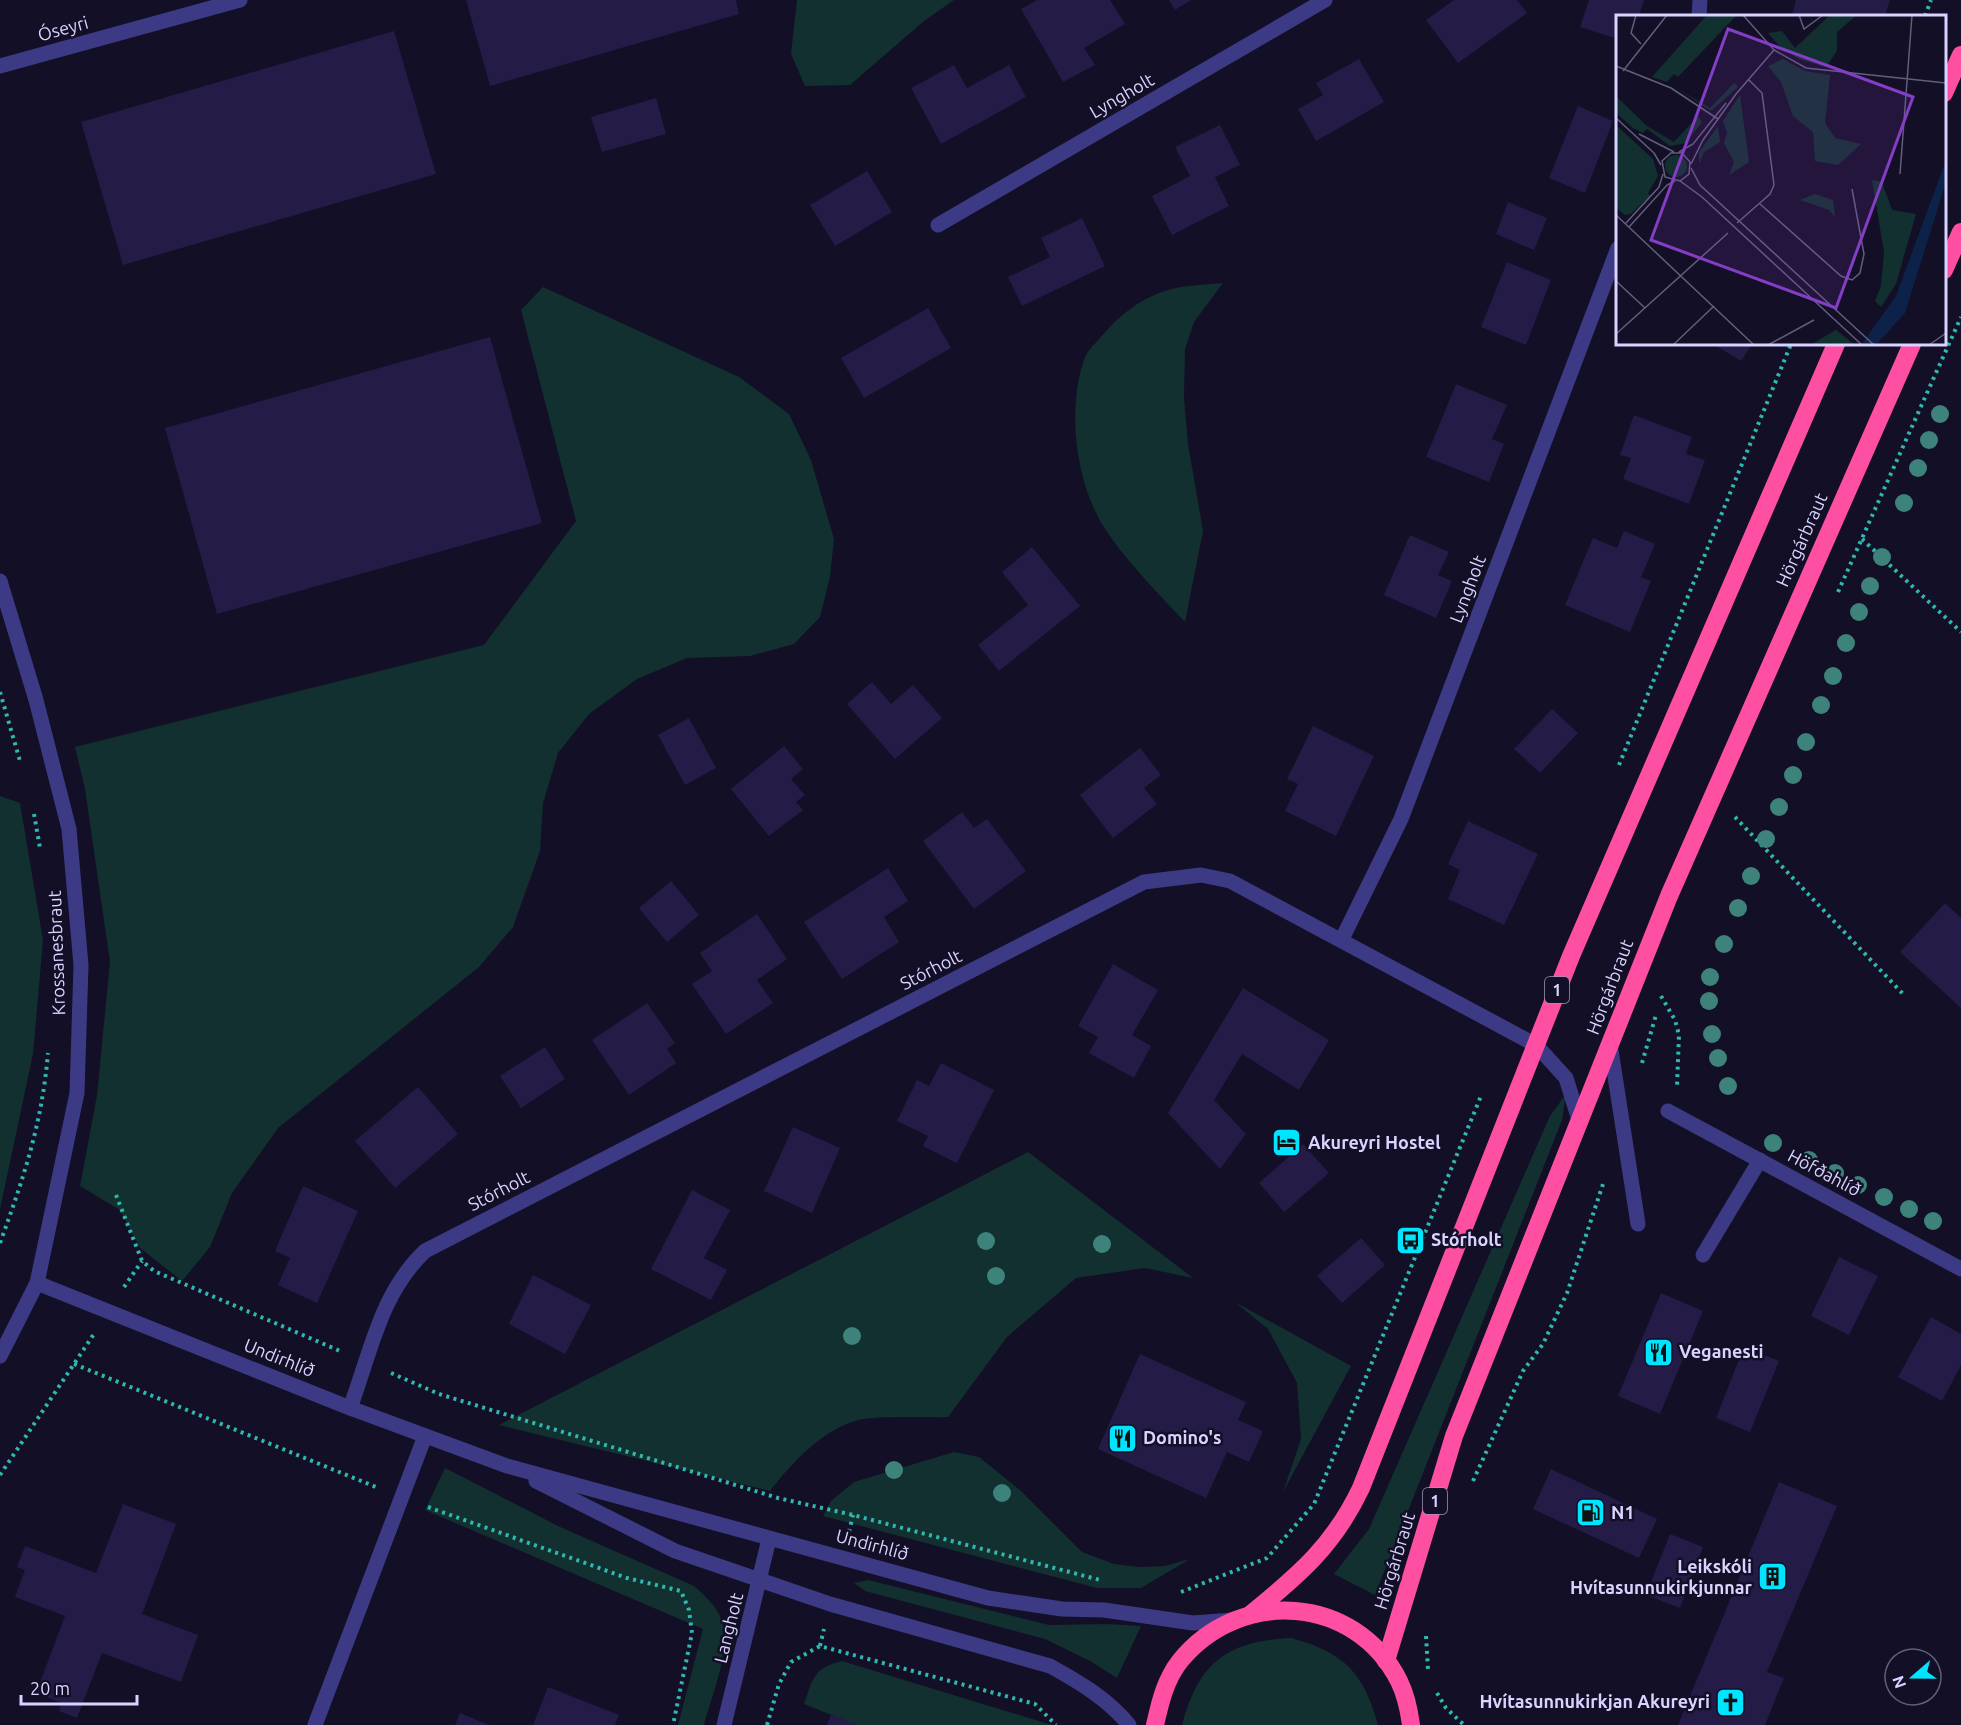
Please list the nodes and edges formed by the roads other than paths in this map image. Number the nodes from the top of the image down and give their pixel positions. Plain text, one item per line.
1 (240, 0) edge
2 (1325, 0) edge
3 (1700, 0) edge
4 (1699, 15) edge
5 (1961, 55) edge
6 (0, 66) edge
7 (1946, 89) edge
8 (938, 225) dead end
9 (1961, 232) edge
10 (1616, 251) edge
11 (1946, 266) edge
12 (1836, 345) edge
13 (1912, 345) edge
14 (0, 581) edge
15 (1342, 939) junction
16 (1610, 1044) junction
17 (1536, 1045) junction
18 (1668, 1111) dead end
19 (1580, 1123) junction
20 (1760, 1160) junction
21 (1638, 1224) dead end
22 (1703, 1255) dead end
23 (1961, 1269) edge
24 (37, 1283) junction
25 (0, 1356) edge
26 (350, 1408) junction
27 (426, 1436) junction
28 (507, 1466) junction
29 (769, 1539) junction
30 (760, 1579) junction
31 (1251, 1614) junction
32 (1233, 1620) junction
33 (1386, 1661) junction
34 (1407, 1702) junction
35 (315, 1725) edge
36 (724, 1725) edge
37 (1129, 1725) edge
38 (1155, 1725) edge
39 (1411, 1725) edge
40 (1420, 1725) edge

1 - 6 street, Óseyri
2 - 8 street, Lyngholt
3 - 4 street
5 - 7 highway
9 - 11 highway
10 - 15 street, Lyngholt
12 - 17 highway, 1
13 - 16 highway, Hörgárbraut / 1
14 - 24 street, Krossanesbraut
15 - 17 street, Stórholt
15 - 26 street, Stórholt
16 - 19 highway, Hörgárbraut / 1
16 - 21 street
17 - 19 street, Stórholt
17 - 31 highway, 1
18 - 20 street, Höfðahlíð
19 - 33 highway, Hörgárbraut / 1
20 - 22 street
20 - 23 street, Höfðahlíð
24 - 25 street, Krossanesbraut
24 - 26 street, Undirhlíð
26 - 27 street, Undirhlíð
27 - 28 street, Undirhlíð
27 - 35 street
28 - 29 street, Undirhlíð
28 - 30 street, Undirhlíð
29 - 30 street, Langholt
29 - 32 street, Undirhlíð
30 - 36 street, Langholt
30 - 37 street, Undirhlíð
31 - 32 highway, 1
31 - 33 highway, 1
32 - 38 highway, 1
33 - 34 highway, 1
34 - 39 highway, 1
34 - 40 street

